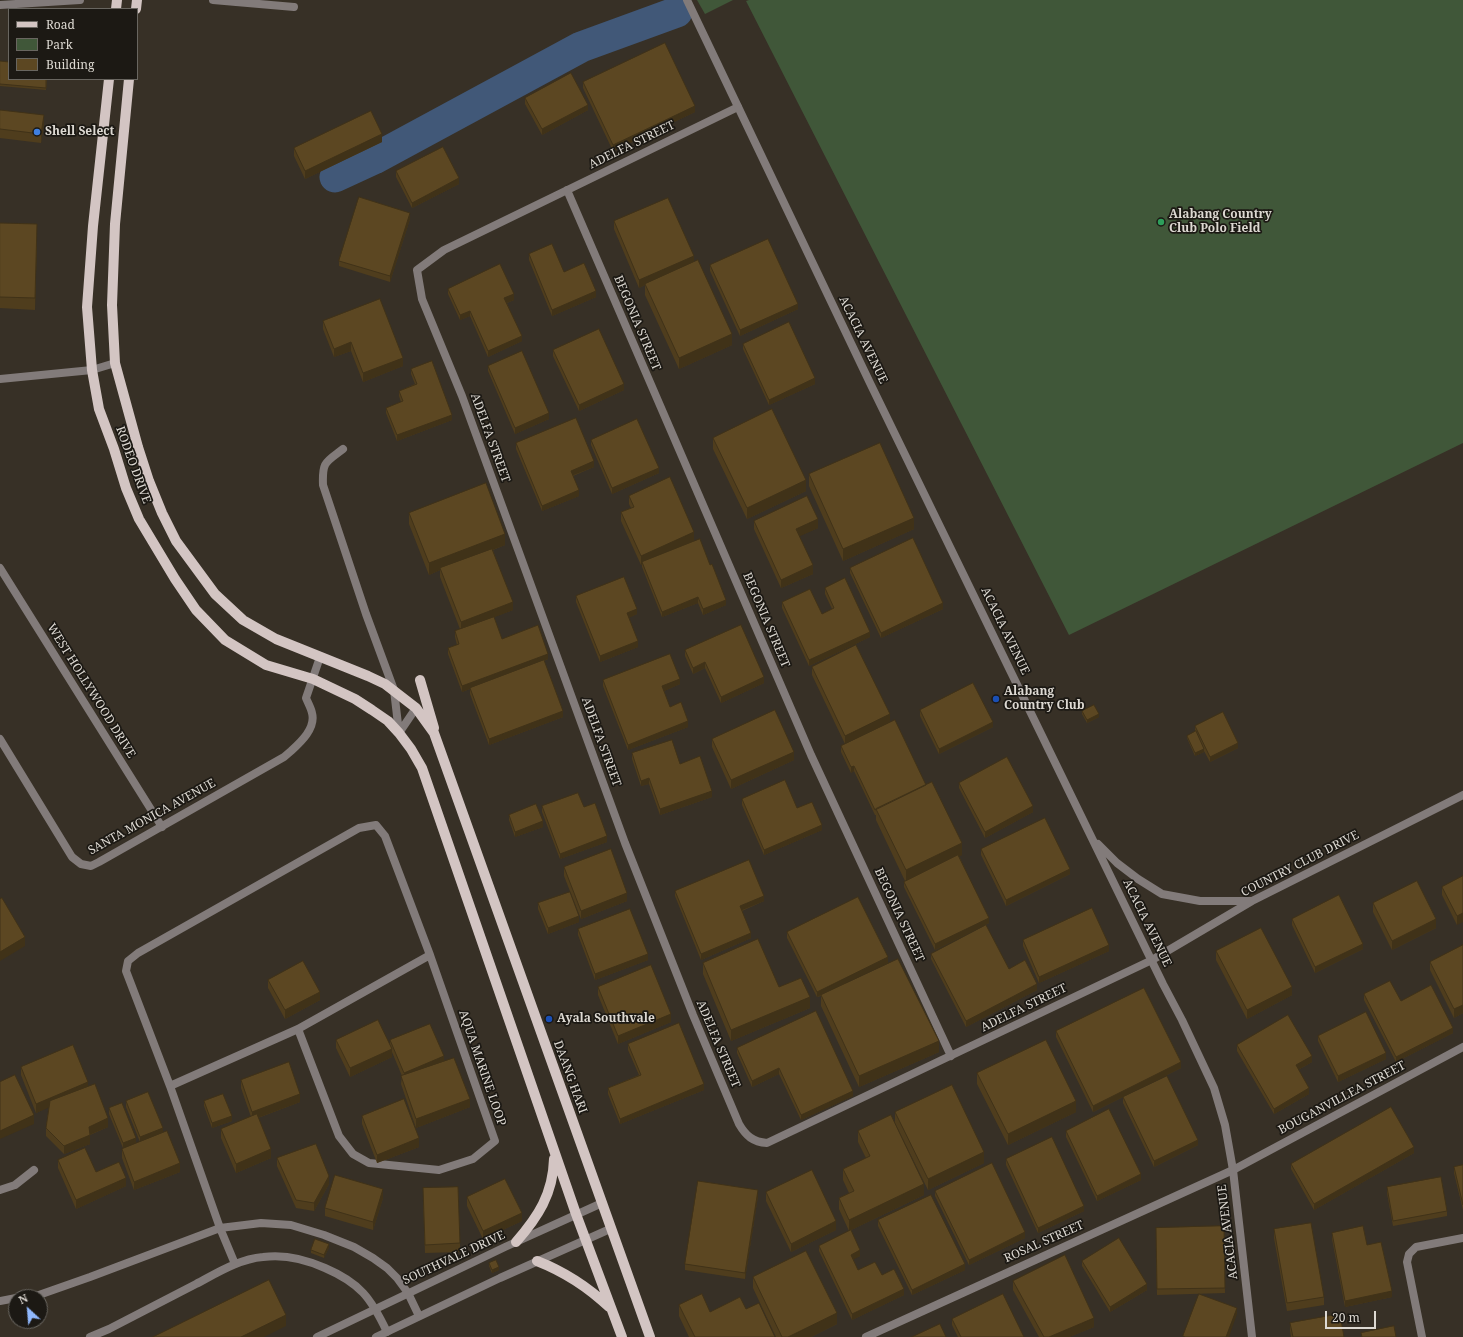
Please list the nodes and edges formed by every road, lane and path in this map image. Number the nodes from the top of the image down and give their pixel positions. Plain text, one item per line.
1 (80, 0) edge
2 (213, 0) edge
3 (687, 0) edge
4 (0, 5) edge
5 (294, 7) dead end
6 (109, 80) edge
7 (129, 80) edge
8 (738, 107) junction
9 (567, 190) junction
10 (115, 363) junction
11 (92, 370) junction
12 (0, 379) edge
13 (343, 449) dead end
14 (0, 568) edge
15 (320, 656) junction
16 (313, 680) junction
17 (420, 680) dead end
18 (394, 690) junction
19 (416, 708) junction
20 (400, 733) junction
21 (0, 738) edge
22 (442, 758) junction
23 (1463, 795) edge
24 (162, 827) junction
25 (1093, 840) junction
26 (1252, 901) junction
27 (430, 955) junction
28 (1152, 960) junction
29 (298, 1029) junction
30 (1463, 1047) edge
31 (951, 1056) junction
32 (170, 1086) junction
33 (554, 1153) junction
34 (34, 1170) dead end
35 (1232, 1170) junction
36 (0, 1190) edge
37 (602, 1203) junction
38 (576, 1214) junction
39 (220, 1228) junction
40 (610, 1229) junction
41 (1463, 1238) edge
42 (585, 1240) junction
43 (516, 1242) junction
44 (538, 1261) junction
45 (235, 1264) junction
46 (48, 1292) edge
47 (408, 1293) junction
48 (376, 1308) junction
49 (612, 1309) junction
50 (419, 1316) junction
51 (387, 1332) junction
52 (90, 1337) edge
53 (317, 1337) edge
54 (376, 1337) edge
55 (622, 1337) edge
56 (650, 1337) edge
57 (866, 1337) edge
58 (1252, 1337) edge
59 (1422, 1337) edge

1 - 4 street
2 - 5 street
3 - 8 street, ACACIA AVENUE
6 - 11 main road, RODEO DRIVE
7 - 10 main road, RODEO DRIVE
8 - 9 street, ADELFA STREET
8 - 25 street, ACACIA AVENUE
9 - 31 street, BEGONIA STREET
9 - 31 street, ADELFA STREET
10 - 11 street
10 - 15 main road, RODEO DRIVE
11 - 12 street
11 - 16 main road, RODEO DRIVE
13 - 18 street
14 - 24 street, WEST HOLLYWOOD DRIVE
15 - 16 street, SANTA MONICA AVENUE
15 - 18 main road, RODEO DRIVE
16 - 20 main road, RODEO DRIVE
16 - 24 street, SANTA MONICA AVENUE
17 - 22 main road
18 - 19 main road, RODEO DRIVE
18 - 20 street
19 - 20 street
19 - 22 main road, RODEO DRIVE
20 - 33 main road, RODEO DRIVE
21 - 24 street, SANTA MONICA AVENUE
22 - 37 main road, DAANG HARI
23 - 26 street, COUNTRY CLUB DRIVE
25 - 26 street
25 - 28 street, ACACIA AVENUE
26 - 28 street, COUNTRY CLUB DRIVE
27 - 29 street
27 - 29 street, AQUA MARINE LOOP
27 - 32 street
28 - 31 street, ADELFA STREET
28 - 35 street, ACACIA AVENUE
29 - 32 street
30 - 35 street, BOUGANVILLEA STREET
32 - 39 street
33 - 38 main road
33 - 43 main road
34 - 36 street
35 - 57 street, ROSAL STREET
35 - 58 street, ACACIA AVENUE
37 - 38 street, SOUTHVALE DRIVE
37 - 40 main road, DAANG HARI
38 - 42 main road
38 - 43 street, SOUTHVALE DRIVE
39 - 45 street
39 - 46 street
39 - 47 street
40 - 42 street
40 - 56 main road, DAANG HARI
41 - 59 street
42 - 44 street
42 - 49 main road
43 - 47 street, SOUTHVALE DRIVE
44 - 49 main road
44 - 50 street
45 - 48 street
45 - 52 street
47 - 48 street, SOUTHVALE DRIVE
47 - 50 street
48 - 51 street
48 - 53 street, SOUTHVALE DRIVE
49 - 55 main road
50 - 51 street
51 - 54 street

